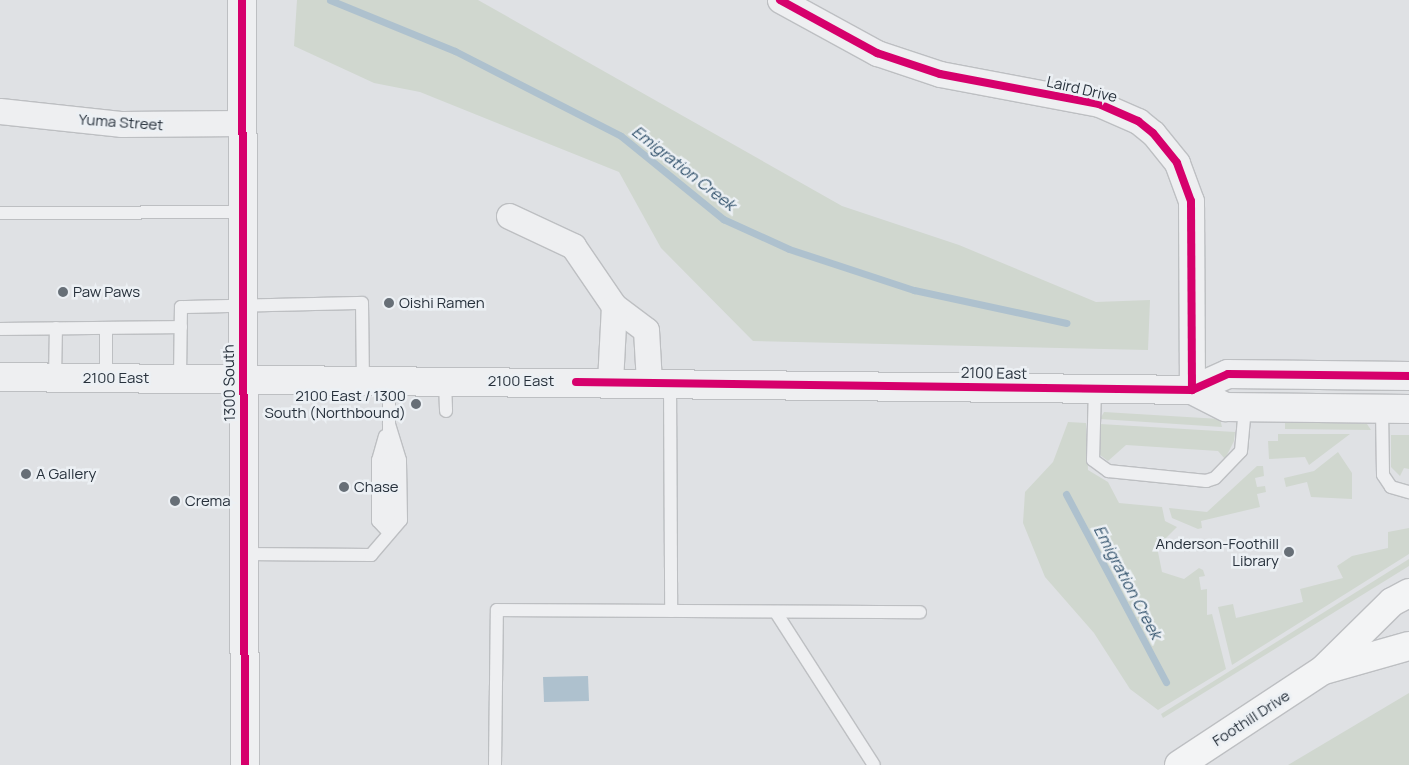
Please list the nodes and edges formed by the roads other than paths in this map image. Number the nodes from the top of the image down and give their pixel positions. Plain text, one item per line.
1 (242, 0) edge
2 (780, 0) edge
3 (0, 112) edge
4 (242, 123) junction
5 (242, 212) junction
6 (0, 213) edge
7 (509, 216) dead end
8 (242, 304) junction
9 (614, 306) junction
10 (181, 327) junction
11 (56, 328) junction
12 (106, 328) junction
13 (0, 329) edge
14 (1409, 376) edge
15 (180, 377) junction
16 (0, 378) edge
17 (55, 378) junction
18 (106, 378) junction
19 (243, 378) junction
20 (376, 381) junction
21 (446, 381) junction
22 (610, 382) junction
23 (660, 382) junction
24 (1095, 388) junction
25 (1192, 390) junction
26 (1245, 408) junction
27 (1409, 409) edge
28 (1382, 410) junction
29 (446, 411) dead end
30 (389, 424) junction
31 (1409, 492) edge
32 (389, 533) junction
33 (244, 554) junction
34 (1409, 593) edge
35 (671, 611) junction
36 (920, 612) dead end
37 (777, 614) junction
38 (1409, 646) edge
39 (1323, 670) junction
40 (245, 765) edge
41 (495, 765) edge
42 (874, 765) edge
43 (1179, 765) edge

1 - 4 street, 1300 South
2 - 25 street, Laird Drive
3 - 4 street, Yuma Street
4 - 5 street, 1300 South
5 - 6 lane
5 - 8 street, 1300 South
7 - 9 street
8 - 10 lane
8 - 19 street, 1300 South
8 - 20 lane
9 - 22 street
9 - 23 street
10 - 12 lane
10 - 15 lane
11 - 12 lane
11 - 13 lane
11 - 17 lane
12 - 18 lane
14 - 25 street, 2100 East
15 - 18 street, 2100 East
15 - 19 street, 2100 East
16 - 17 street, 2100 East
17 - 18 street, 2100 East
19 - 20 street, 2100 East
19 - 33 street, 1300 South
20 - 21 street, 2100 East
20 - 30 lane
21 - 22 street, 2100 East
21 - 29 lane
22 - 23 street, 2100 East
23 - 24 street, 2100 East
23 - 35 lane
24 - 25 street, 2100 East
24 - 26 lane
25 - 26 street, 2100 East
26 - 28 street, 2100 East
27 - 28 street, 2100 East
28 - 31 lane
30 - 32 lane
30 - 32 lane
32 - 33 lane
33 - 40 street, 1300 South
34 - 39 main road, Foothill Drive
35 - 37 lane
35 - 41 lane
36 - 37 lane
37 - 42 lane
38 - 39 main road, Foothill Drive
39 - 43 main road, Foothill Drive

